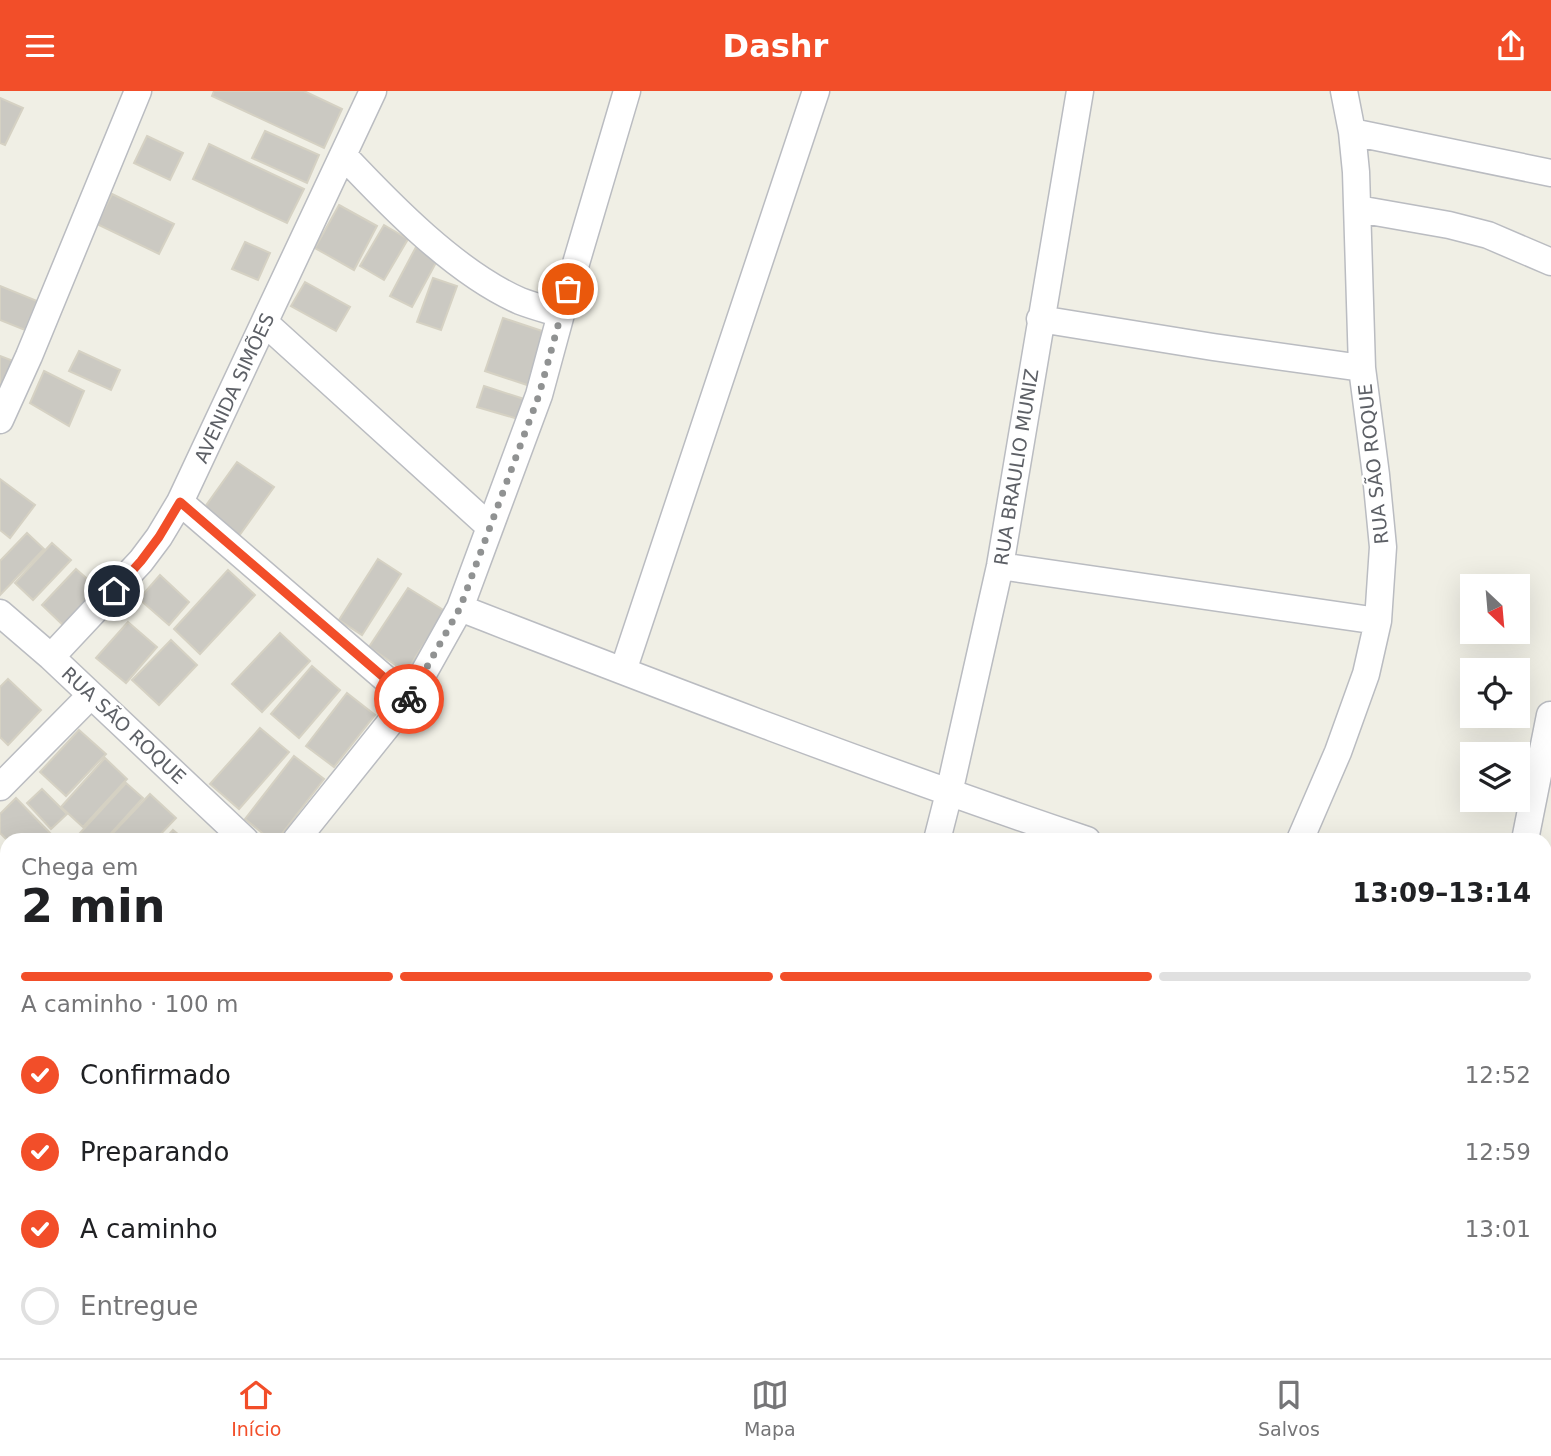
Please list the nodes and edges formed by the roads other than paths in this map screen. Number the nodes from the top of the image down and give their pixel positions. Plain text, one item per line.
1 (138, 91) edge
2 (373, 91) edge
3 (627, 91) edge
4 (816, 91) edge
5 (1080, 91) edge
6 (1344, 91) edge
7 (1352, 132) junction
8 (343, 155) junction
9 (1551, 173) edge
10 (1357, 209) junction
11 (1551, 262) edge
12 (561, 314) junction
13 (1040, 319) junction
14 (265, 323) junction
15 (1362, 369) junction
16 (0, 420) edge
17 (180, 502) junction
18 (490, 527) junction
19 (1000, 566) junction
20 (460, 608) junction
21 (0, 613) edge
22 (1378, 621) junction
23 (51, 657) junction
24 (623, 671) junction
25 (92, 695) junction
26 (409, 699) junction
27 (1550, 715) edge
28 (0, 787) edge
29 (949, 793) junction
30 (238, 833) edge
31 (302, 833) edge
32 (939, 833) edge
33 (1066, 833) edge
34 (1303, 833) edge
35 (1526, 833) edge

1 - 16 street
2 - 8 street, AVENIDA SIMÕES
3 - 12 street
4 - 24 street
5 - 13 street, RUA BRAULIO MUNIZ
6 - 7 street, RUA SÃO ROQUE
7 - 9 street
7 - 10 street, RUA SÃO ROQUE
8 - 12 street
8 - 14 street, AVENIDA SIMÕES
10 - 11 street
10 - 15 street, RUA SÃO ROQUE
12 - 18 street
13 - 15 street, RUA SÃO ROQUE
13 - 19 street, RUA BRAULIO MUNIZ
14 - 17 street, AVENIDA SIMÕES
14 - 18 street
15 - 22 street, RUA SÃO ROQUE
17 - 23 street, AVENIDA SIMÕES
17 - 26 street
18 - 20 street
19 - 22 street
19 - 29 street, RUA BRAULIO MUNIZ
20 - 24 street
20 - 26 street
21 - 23 street, RUA SÃO ROQUE
22 - 34 street, RUA SÃO ROQUE
23 - 25 street, RUA SÃO ROQUE
24 - 29 street
25 - 28 street
25 - 30 street, RUA SÃO ROQUE
26 - 31 street
27 - 35 street
29 - 32 street, RUA BRAULIO MUNIZ
29 - 33 street

